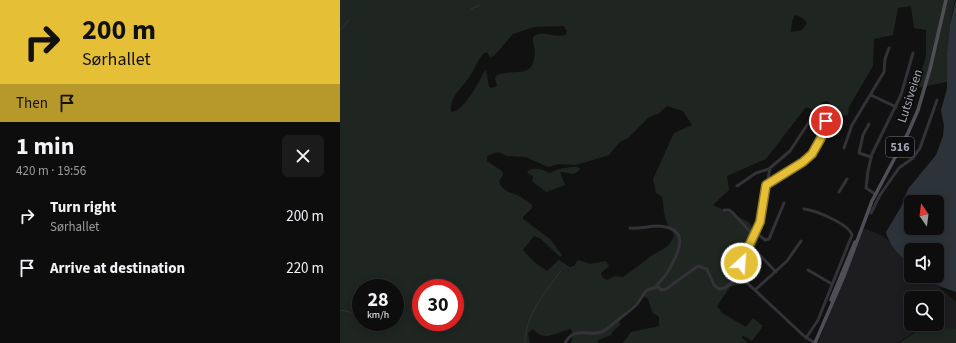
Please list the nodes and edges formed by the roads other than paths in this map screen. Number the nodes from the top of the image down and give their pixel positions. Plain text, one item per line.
1 (946, 0) edge
2 (889, 48) dead end
3 (913, 53) dead end
4 (871, 95) junction
5 (937, 100) dead end
6 (896, 107) junction
7 (828, 110) dead end
8 (813, 116) dead end
9 (869, 124) dead end
10 (844, 148) dead end
11 (871, 157) junction
12 (892, 162) junction
13 (898, 168) junction
14 (769, 169) junction
15 (847, 179) dead end
16 (766, 185) junction
17 (737, 186) dead end
18 (868, 190) junction
19 (863, 191) dead end
20 (839, 192) dead end
21 (875, 194) junction
22 (784, 203) dead end
23 (804, 209) dead end
24 (724, 210) dead end
25 (871, 213) dead end
26 (630, 228) dead end
27 (755, 235) junction
28 (801, 241) dead end
29 (750, 245) junction
30 (808, 270) dead end
31 (776, 272) junction
32 (741, 275) junction
33 (832, 284) junction
34 (657, 287) junction
35 (755, 290) junction
36 (806, 338) junction
37 (565, 343) edge
38 (815, 343) edge

1 - 12 main road, Lutsiveien / 516
2 - 4 street
3 - 6 street
4 - 6 street
4 - 10 street
5 - 13 street
6 - 11 street
7 - 16 street
8 - 14 street
9 - 11 street
11 - 18 street
12 - 13 street
12 - 21 main road, Lutsiveien / 516
13 - 25 street
14 - 16 street
14 - 17 street
15 - 20 street
16 - 27 street
18 - 19 street
18 - 21 street
21 - 38 main road, Lutsiveien / 516
22 - 27 street
23 - 33 street
24 - 27 street
26 - 34 street
27 - 29 street
28 - 31 street
29 - 31 street
29 - 32 street
30 - 33 street
31 - 35 street
32 - 34 street
32 - 35 street
33 - 36 street
34 - 37 street
35 - 36 street
36 - 38 street

